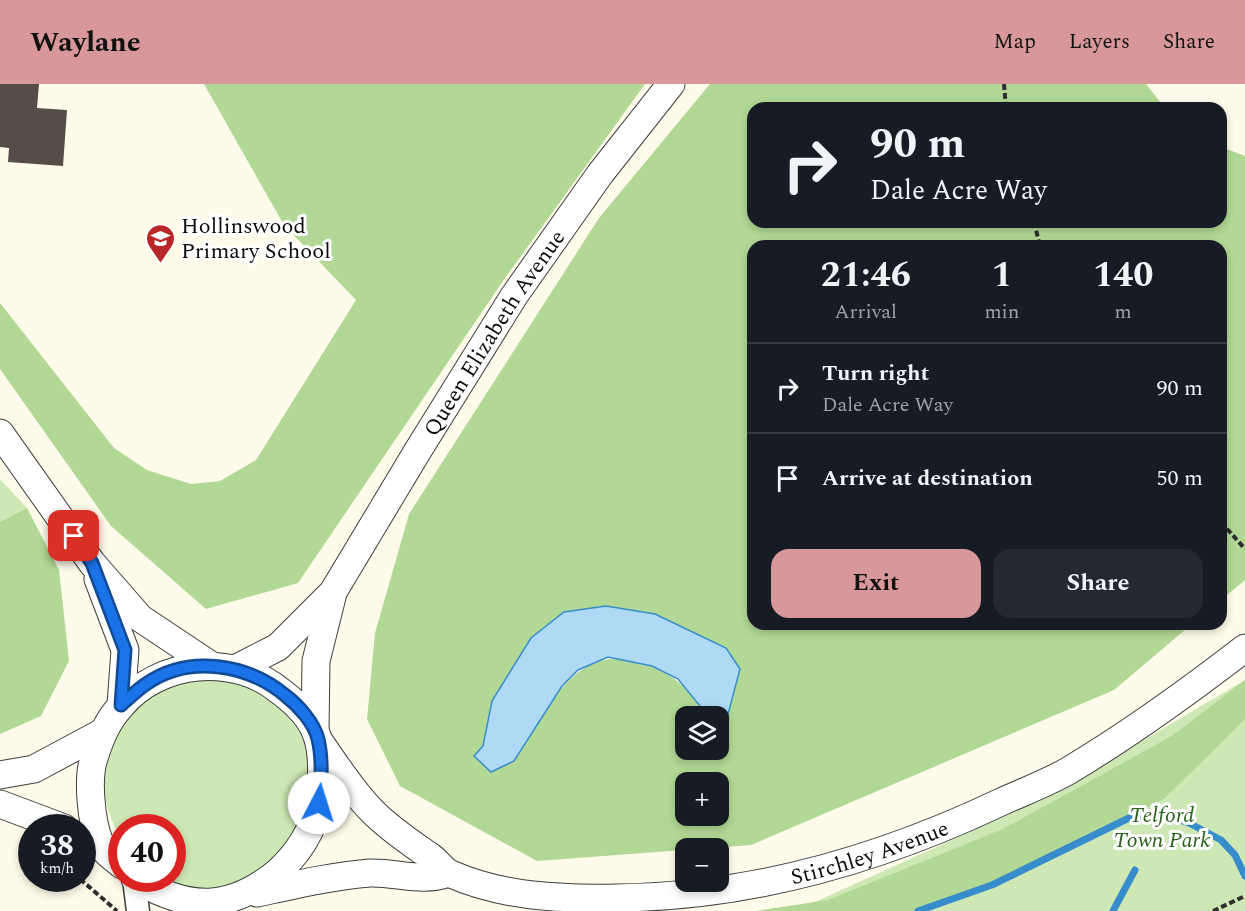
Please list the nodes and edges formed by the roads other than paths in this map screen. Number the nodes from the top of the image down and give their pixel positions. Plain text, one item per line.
1 (671, 84) edge
2 (0, 433) edge
3 (92, 563) junction
4 (333, 592) junction
5 (1245, 648) edge
6 (225, 667) junction
7 (121, 705) junction
8 (103, 732) junction
9 (317, 736) junction
10 (0, 775) edge
11 (0, 804) edge
12 (31, 814) edge
13 (91, 814) edge
14 (96, 844) edge
15 (108, 854) edge
16 (448, 873) junction
17 (136, 892) edge
18 (156, 892) edge
19 (254, 894) junction
20 (224, 907) edge
21 (138, 911) edge

1 - 4 street, Queen Elizabeth Avenue
2 - 3 street
3 - 6 street
3 - 7 street
4 - 6 street, Queen Elizabeth Avenue
4 - 9 street, Queen Elizabeth Avenue
5 - 16 street, Stirchley Avenue
6 - 7 street
6 - 9 street
7 - 8 street
8 - 10 street
8 - 13 street
9 - 16 street
9 - 19 street, Queen Elizabeth Avenue
11 - 12 street
14 - 15 street
16 - 19 street
17 - 21 street
18 - 20 street
19 - 20 street

